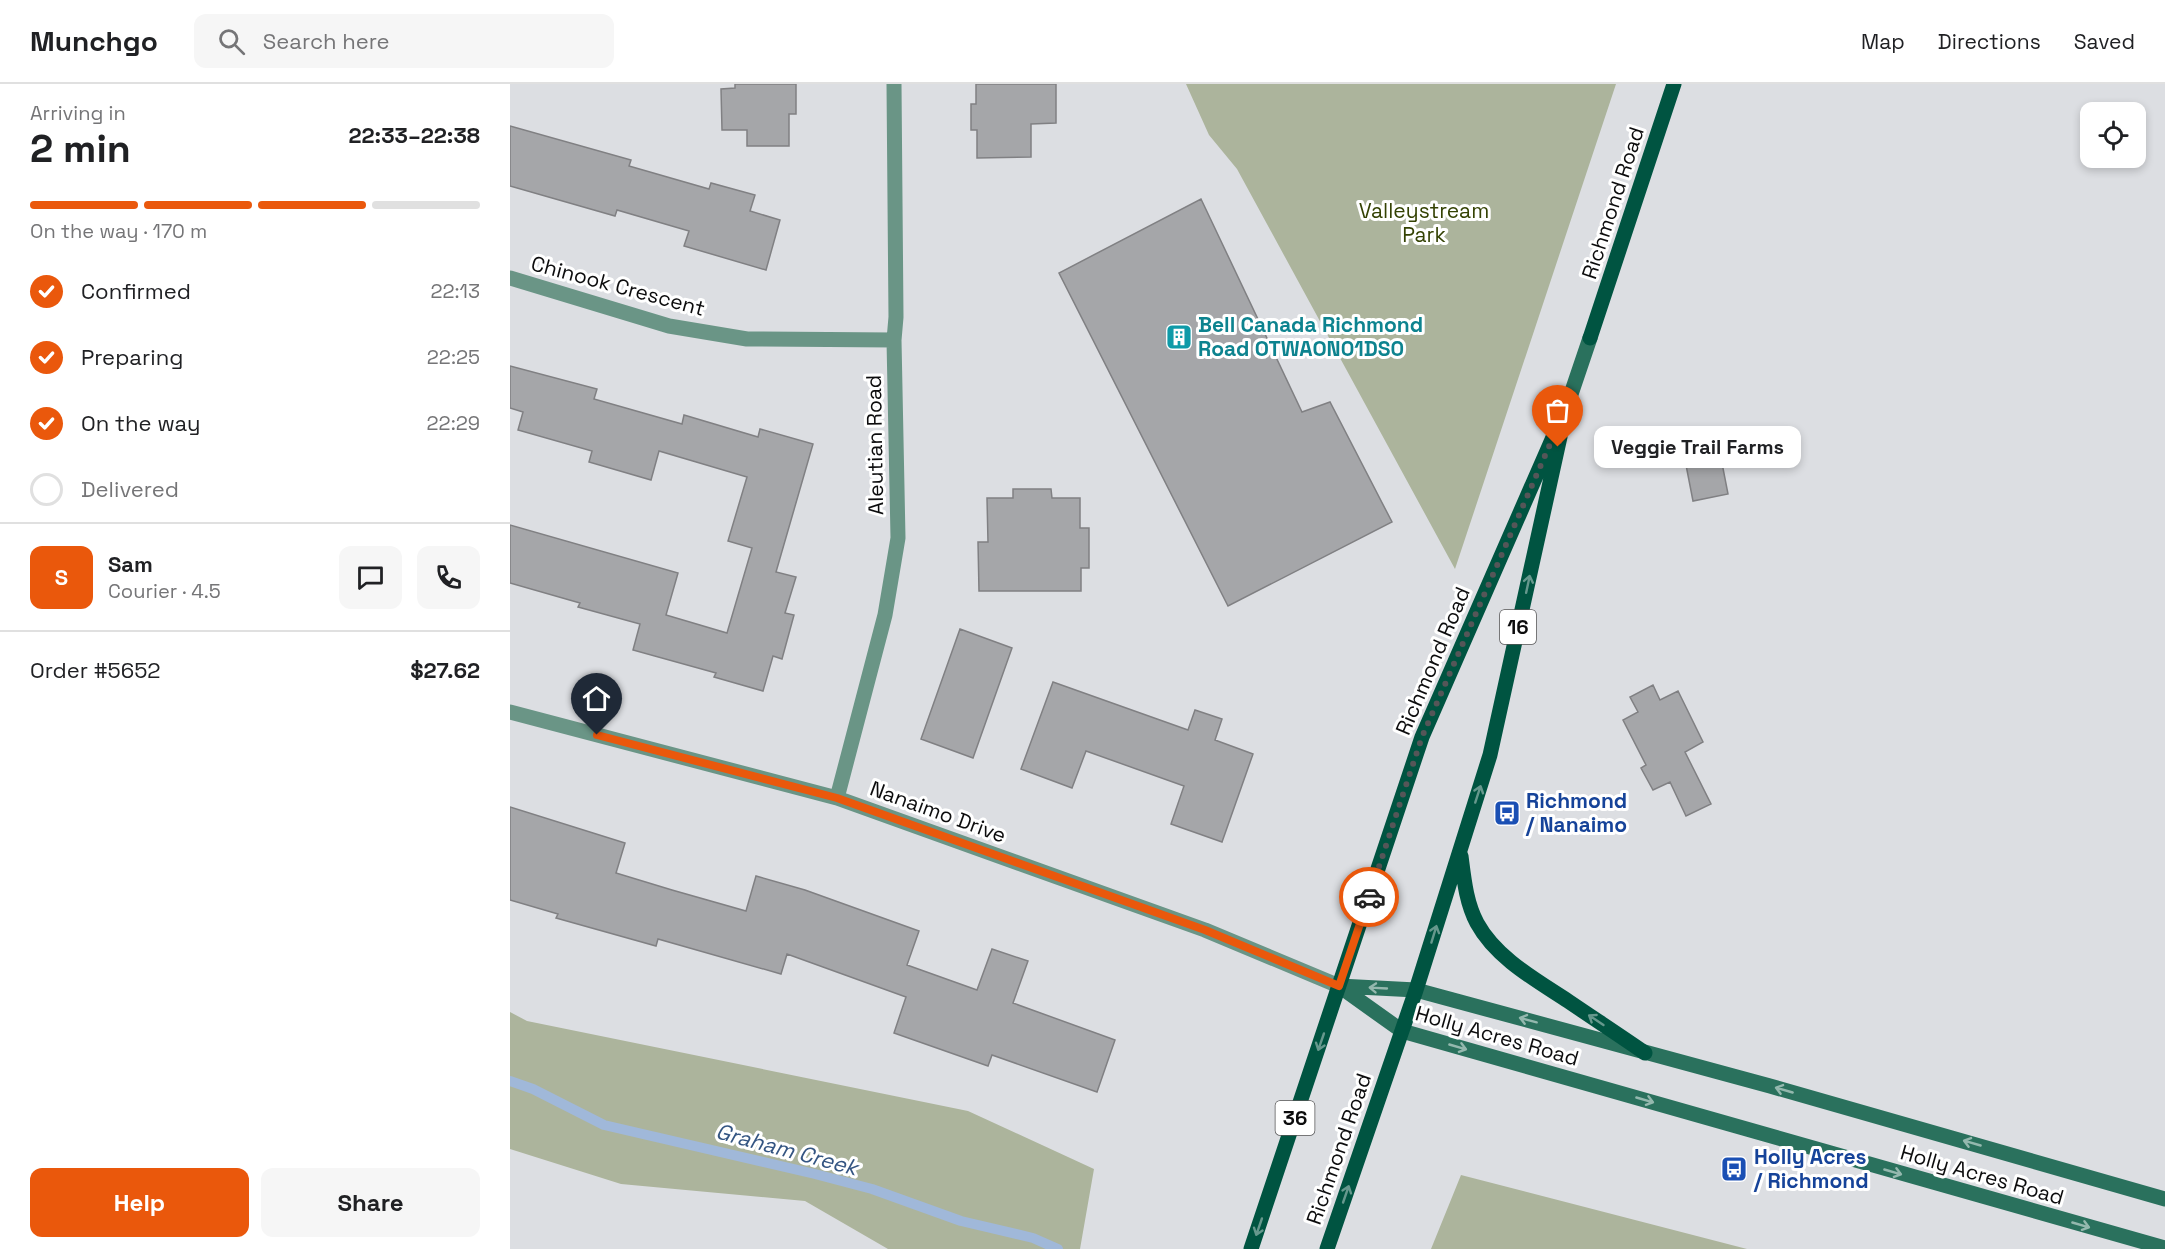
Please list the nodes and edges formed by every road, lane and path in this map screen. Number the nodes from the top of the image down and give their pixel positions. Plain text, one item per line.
1 (894, 84) edge
2 (1674, 84) edge
3 (510, 278) edge
4 (894, 340) junction
5 (1568, 403) junction
6 (510, 712) edge
7 (837, 798) junction
8 (1460, 850) junction
9 (1339, 986) junction
10 (1416, 990) junction
11 (1402, 1031) junction
12 (1645, 1053) junction
13 (2165, 1199) edge
14 (2165, 1248) edge
15 (1251, 1249) edge
16 (1327, 1249) edge

1 - 4 street, Aleutian Road
2 - 5 main road, Richmond Road / 16
3 - 4 street, Chinook Crescent
4 - 7 street, Aleutian Road
8 -> 5 main road, Richmond Road / 16
5 - 9 main road, Richmond Road / 16
6 - 7 street, Nanaimo Drive
7 - 9 street, Nanaimo Drive
10 -> 8 main road, Richmond Road / 16
12 -> 8 main road
10 -> 9 main road, Holly Acres Road
9 - 11 main road, Holly Acres Road
9 -> 15 main road, Richmond Road / 36
10 - 11 main road, Richmond Road
12 -> 10 main road, Holly Acres Road
11 -> 14 main road, Holly Acres Road
16 -> 11 main road, Richmond Road
13 -> 12 main road, Holly Acres Road

